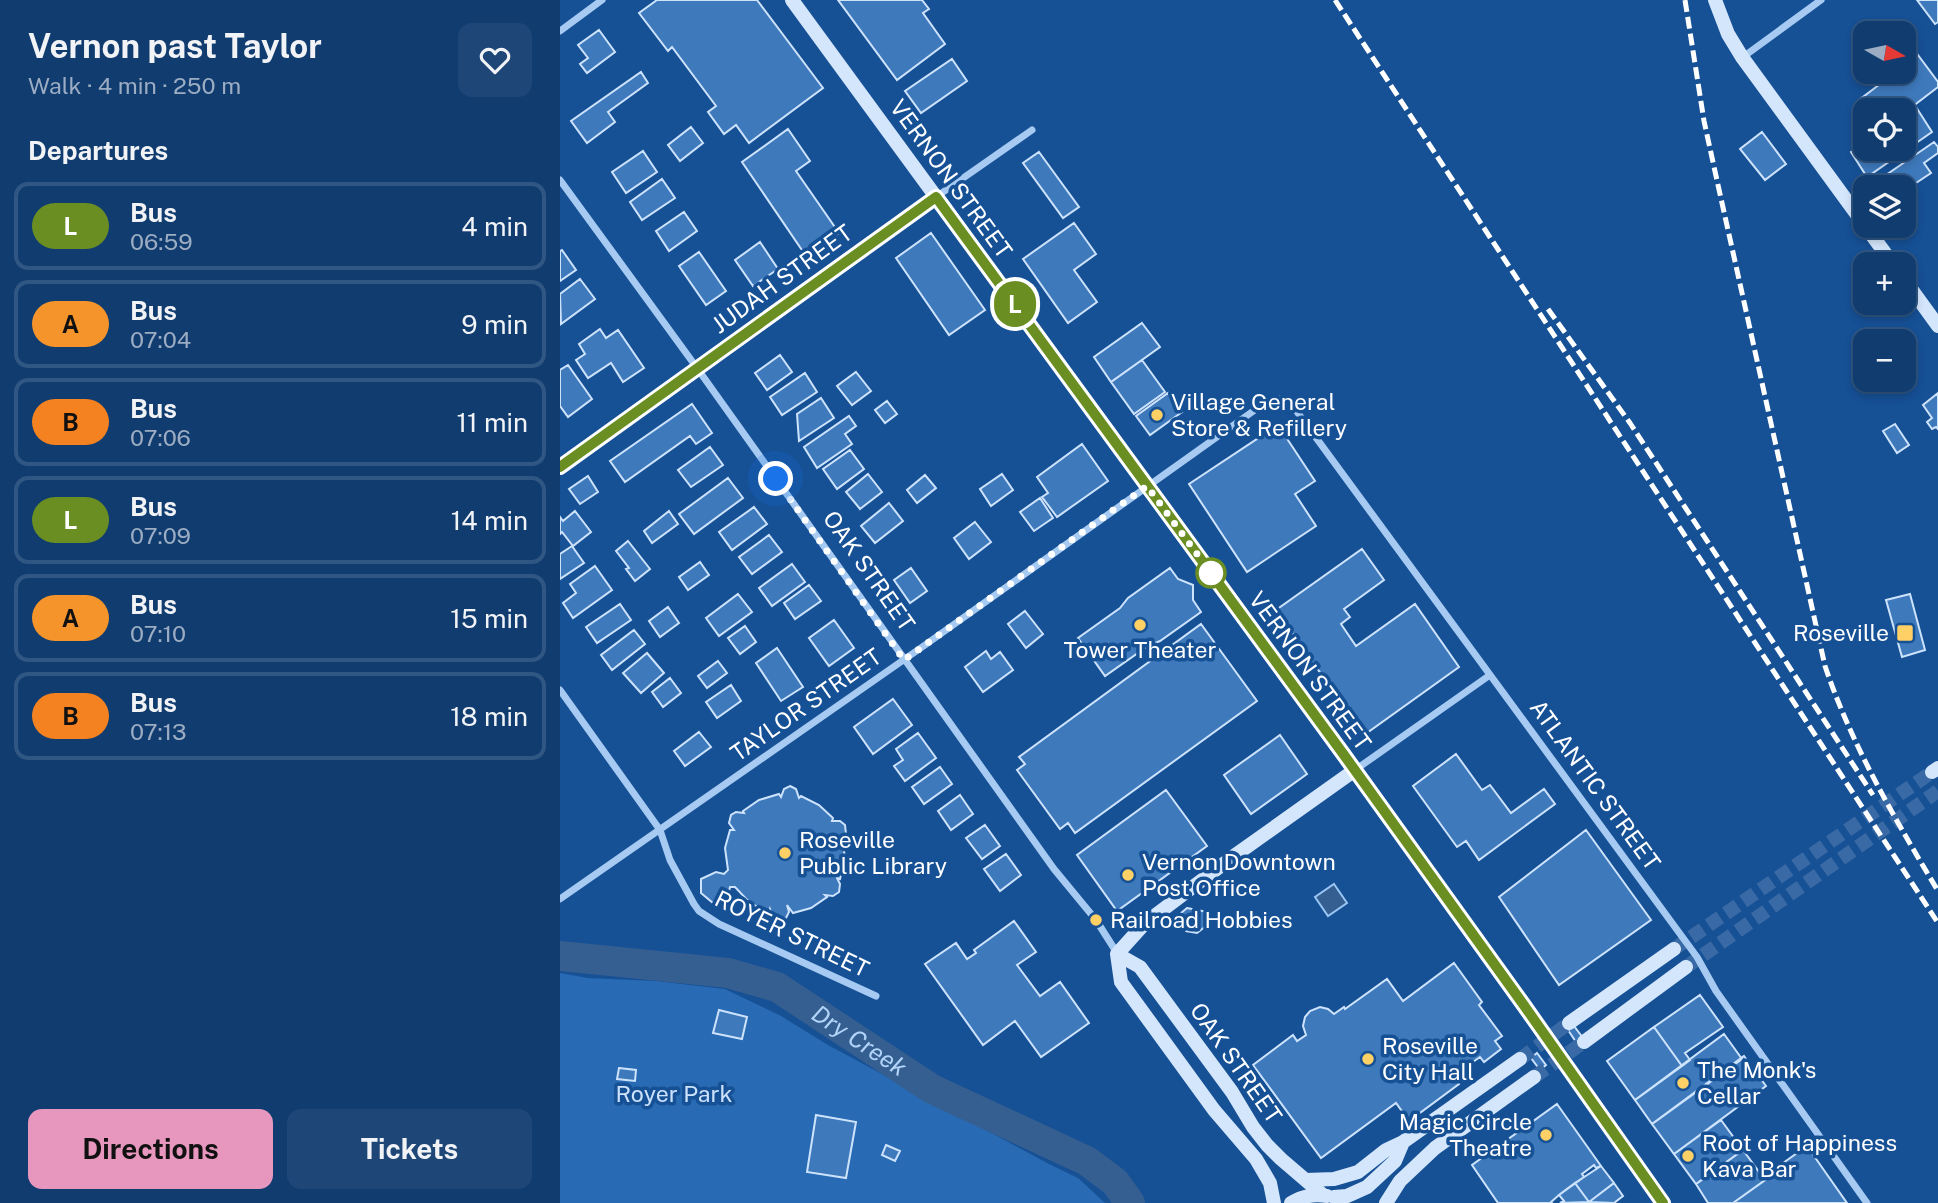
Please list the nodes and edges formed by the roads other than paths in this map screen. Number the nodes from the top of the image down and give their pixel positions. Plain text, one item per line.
1 (602, 0) edge
2 (792, 0) edge
3 (1715, 0) edge
4 (1821, 0) edge
5 (560, 31) edge
6 (1742, 57) junction
7 (1031, 130) dead end
8 (560, 180) edge
9 (936, 197) junction
10 (1884, 252) edge
11 (1916, 296) edge
12 (1938, 326) edge
13 (697, 368) junction
14 (1281, 399) joint
15 (560, 467) edge
16 (1147, 486) junction
17 (904, 660) junction
18 (1490, 675) junction
19 (560, 690) edge
20 (1354, 770) junction
21 (660, 830) junction
22 (560, 899) edge
23 (1674, 949) tunnel mouth
24 (1117, 954) junction
25 (1686, 967) tunnel mouth
26 (876, 996) dead end
27 (1569, 1023) tunnel mouth
28 (1584, 1042) tunnel mouth
29 (1520, 1059) tunnel mouth
30 (1534, 1077) tunnel mouth
31 (1403, 1142) junction
32 (1306, 1180) junction
33 (1333, 1198) edge
34 (1274, 1203) edge
35 (1291, 1203) edge
36 (1385, 1203) edge
37 (1663, 1203) edge
38 (1867, 1203) edge

1 - 5 street
2 - 9 main road, VERNON STREET
3 - 6 main road
4 - 6 street
6 - 10 main road
7 - 9 street, JUDAH STREET
8 - 13 street, OAK STREET
9 - 13 main road, JUDAH STREET
9 - 16 main road, VERNON STREET
11 - 12 main road
13 - 15 main road, JUDAH STREET
13 - 17 street, OAK STREET
14 - 16 street, TAYLOR STREET
14 - 18 street, ATLANTIC STREET
16 - 17 street, TAYLOR STREET
16 - 20 main road, VERNON STREET
17 - 21 street, TAYLOR STREET
17 - 24 street, OAK STREET
18 - 20 street
18 - 38 street, ATLANTIC STREET
19 - 21 street, ROYER STREET
20 - 24 main road
20 - 37 main road, VERNON STREET
21 - 22 street, TAYLOR STREET
21 - 26 street, ROYER STREET
23 - 27 main road
24 - 32 main road, OAK STREET
24 - 34 main road, OAK STREET
25 - 28 main road
29 - 31 main road
30 - 36 main road
31 - 32 main road
31 - 33 main road
32 - 33 main road, OAK STREET
33 - 35 main road

